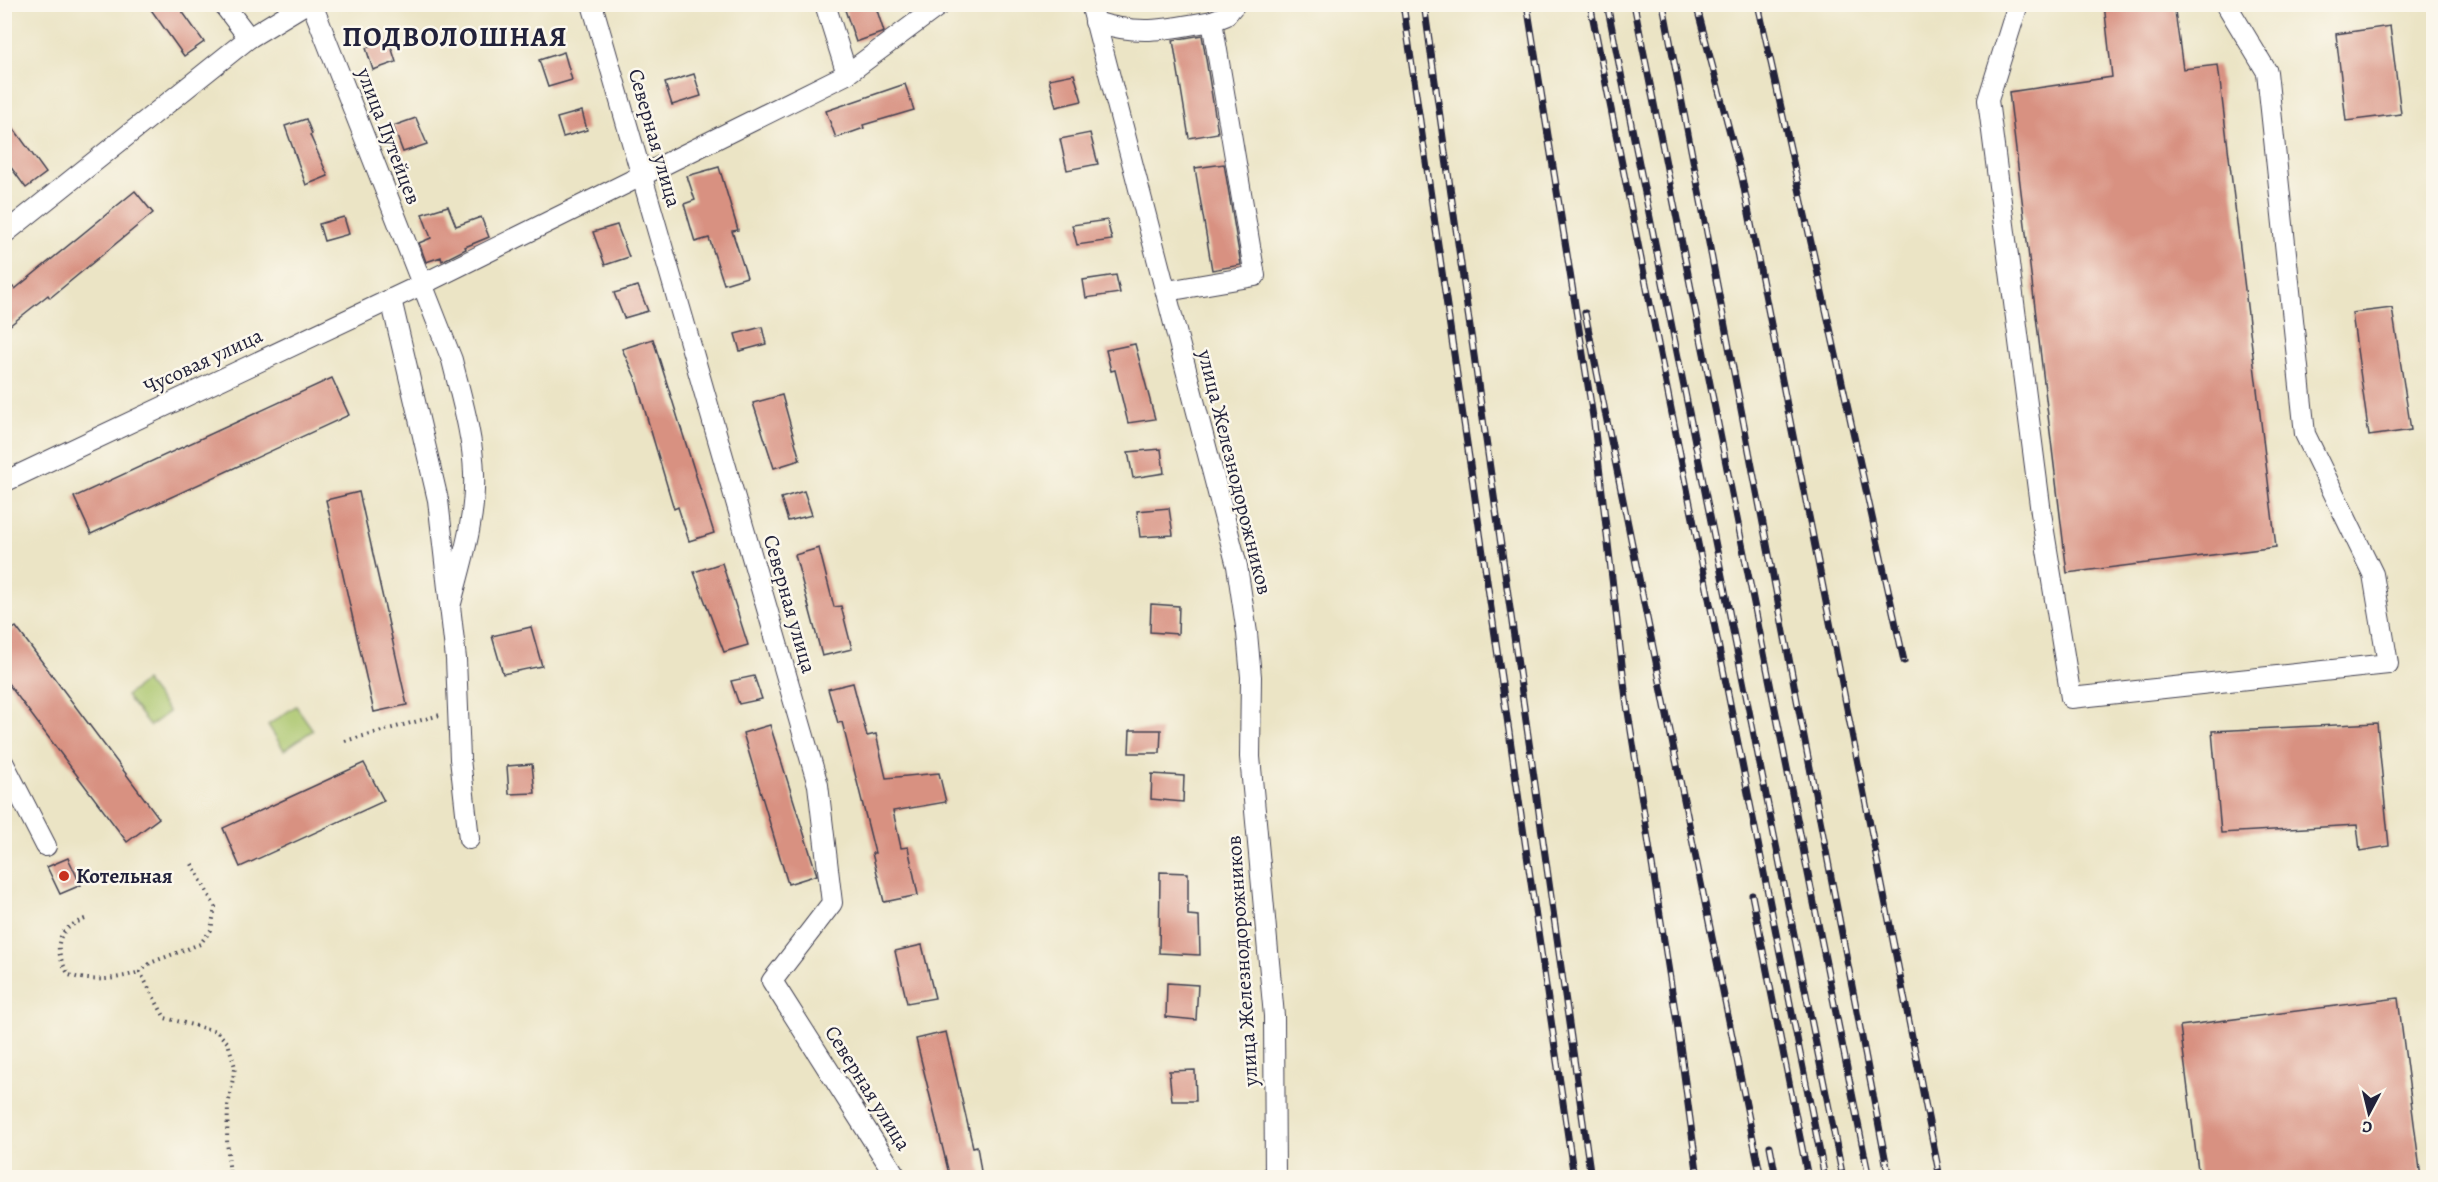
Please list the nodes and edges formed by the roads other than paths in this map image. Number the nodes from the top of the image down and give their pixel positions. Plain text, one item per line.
1 (223, 4) edge
2 (305, 4) edge
3 (312, 4) edge
4 (592, 4) edge
5 (825, 4) edge
6 (941, 4) edge
7 (1235, 4) edge
8 (2018, 4) edge
9 (2226, 4) edge
10 (1093, 13) edge
11 (1212, 21) junction
12 (249, 38) junction
13 (847, 74) junction
14 (640, 174) junction
15 (8, 224) edge
16 (421, 285) junction
17 (1167, 291) junction
18 (391, 299) junction
19 (4, 482) edge
20 (450, 607) junction
21 (4, 764) edge
22 (468, 839) dead end
23 (46, 846) dead end
24 (897, 1178) edge
25 (1275, 1178) edge

1 - 12 street
2 - 12 street
3 - 16 street, улица Путейцев
4 - 14 street, Северная улица
5 - 13 street
6 - 13 street, Чусовая улица
7 - 11 street
8 - 9 street
10 - 11 street
10 - 17 street, улица Железнодорожников
11 - 17 street
12 - 15 street
13 - 14 street, Чусовая улица
14 - 16 street, Чусовая улица
14 - 24 street, Северная улица
16 - 18 street, Чусовая улица
16 - 20 street, улица Путейцев
17 - 25 street, улица Железнодорожников
18 - 19 street, Чусовая улица
18 - 20 street
20 - 22 street
21 - 23 street

